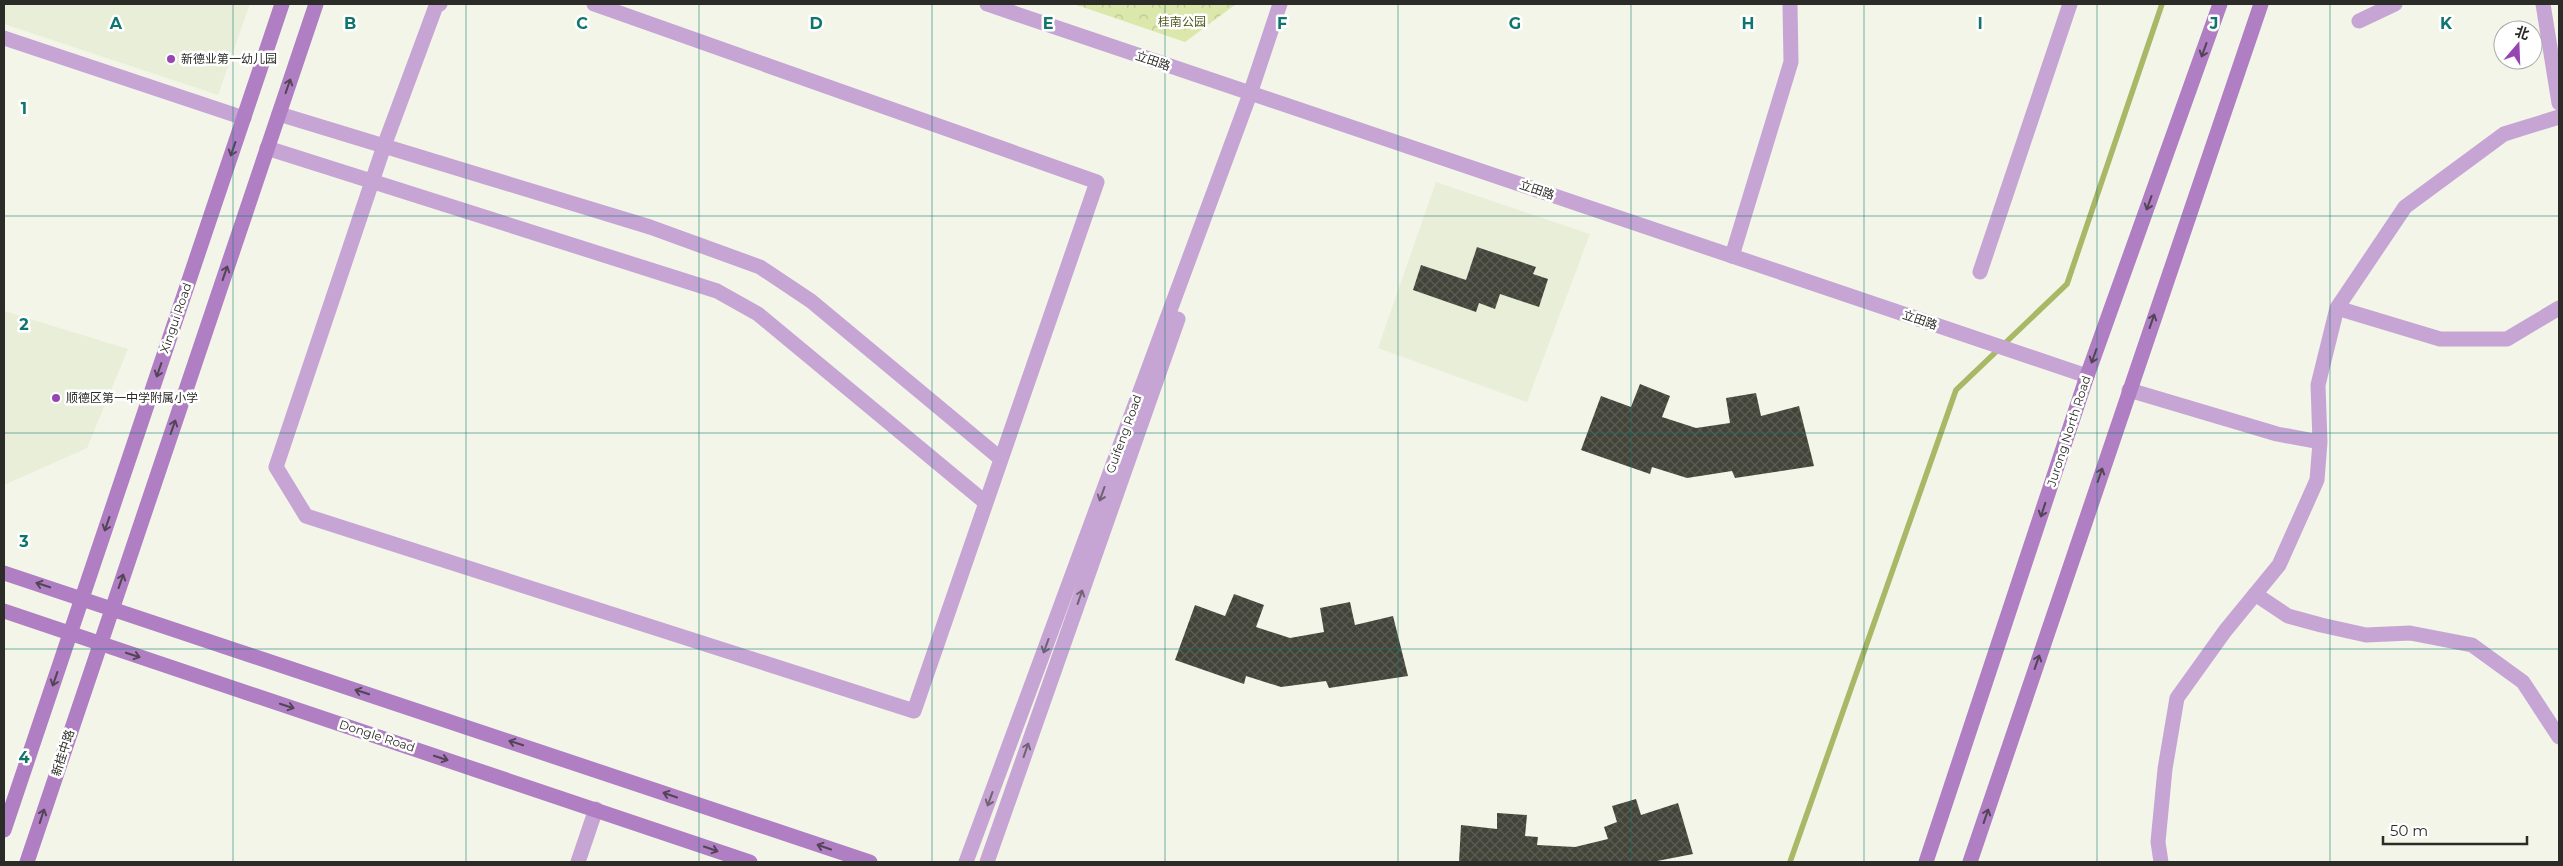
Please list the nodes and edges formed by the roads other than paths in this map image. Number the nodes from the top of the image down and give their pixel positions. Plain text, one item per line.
1 (282, 4) edge
2 (316, 4) edge
3 (440, 4) edge
4 (594, 4) edge
5 (987, 4) edge
6 (1280, 4) edge
7 (1287, 4) edge
8 (1790, 4) edge
9 (2070, 4) edge
10 (2220, 4) edge
11 (2261, 4) edge
12 (2396, 4) edge
13 (2543, 4) edge
14 (2359, 21) dead end
15 (4, 38) edge
16 (1253, 95) junction
17 (2559, 103) edge
18 (279, 114) junction
19 (2559, 117) edge
20 (244, 118) junction
21 (384, 146) junction
22 (267, 148) junction
23 (373, 181) junction
24 (1732, 256) junction
25 (1980, 272) dead end
26 (2337, 308) junction
27 (2559, 308) edge
28 (2087, 376) junction
29 (2129, 390) junction
30 (2320, 442) junction
31 (1001, 459) junction
32 (986, 503) junction
33 (4, 572) edge
34 (2255, 594) junction
35 (82, 598) junction
36 (111, 609) junction
37 (4, 611) edge
38 (70, 633) junction
39 (100, 644) junction
40 (2559, 737) edge
41 (596, 809) junction
42 (4, 830) edge
43 (27, 862) edge
44 (578, 862) edge
45 (750, 862) edge
46 (870, 862) edge
47 (966, 862) edge
48 (987, 862) edge
49 (1926, 862) edge
50 (1970, 862) edge
51 (2161, 862) edge

1 - 20 main road, Xingui Road
18 -> 2 main road, 新桂中路
3 - 21 street
4 - 31 street
5 - 16 street, 立田路
6 - 16 street, Guifeng Road
7 - 16 street
8 - 24 street
9 - 25 street
10 -> 28 main road, Jurong North Road
29 -> 11 main road
12 - 14 street
13 - 17 street
15 - 20 street
16 - 24 street, 立田路
16 -> 47 street, Guifeng Road
48 -> 16 street
18 - 21 street
18 - 22 main road, 新桂中路
19 - 26 street
20 -> 35 main road, Xingui Road
21 - 23 street
21 - 31 street
22 - 23 street
36 -> 22 main road, 新桂中路
23 - 32 street
23 - 32 street
24 - 28 street, 立田路
26 - 27 street
26 - 30 street
28 -> 49 main road, Jurong North Road
29 - 30 street
50 -> 29 main road
30 - 34 street
31 - 32 street
35 -> 33 main road
34 - 40 street
34 - 51 street
35 - 36 main road
35 - 38 main road, Xingui Road
36 - 39 main road, 新桂中路
46 -> 36 main road
37 - 38 main road, Dongle Road
38 - 39 main road, Dongle Road
38 -> 42 main road, Xingui Road
39 -> 41 main road, Dongle Road
43 -> 39 main road, 新桂中路
41 - 44 street
41 -> 45 main road, Dongle Road

